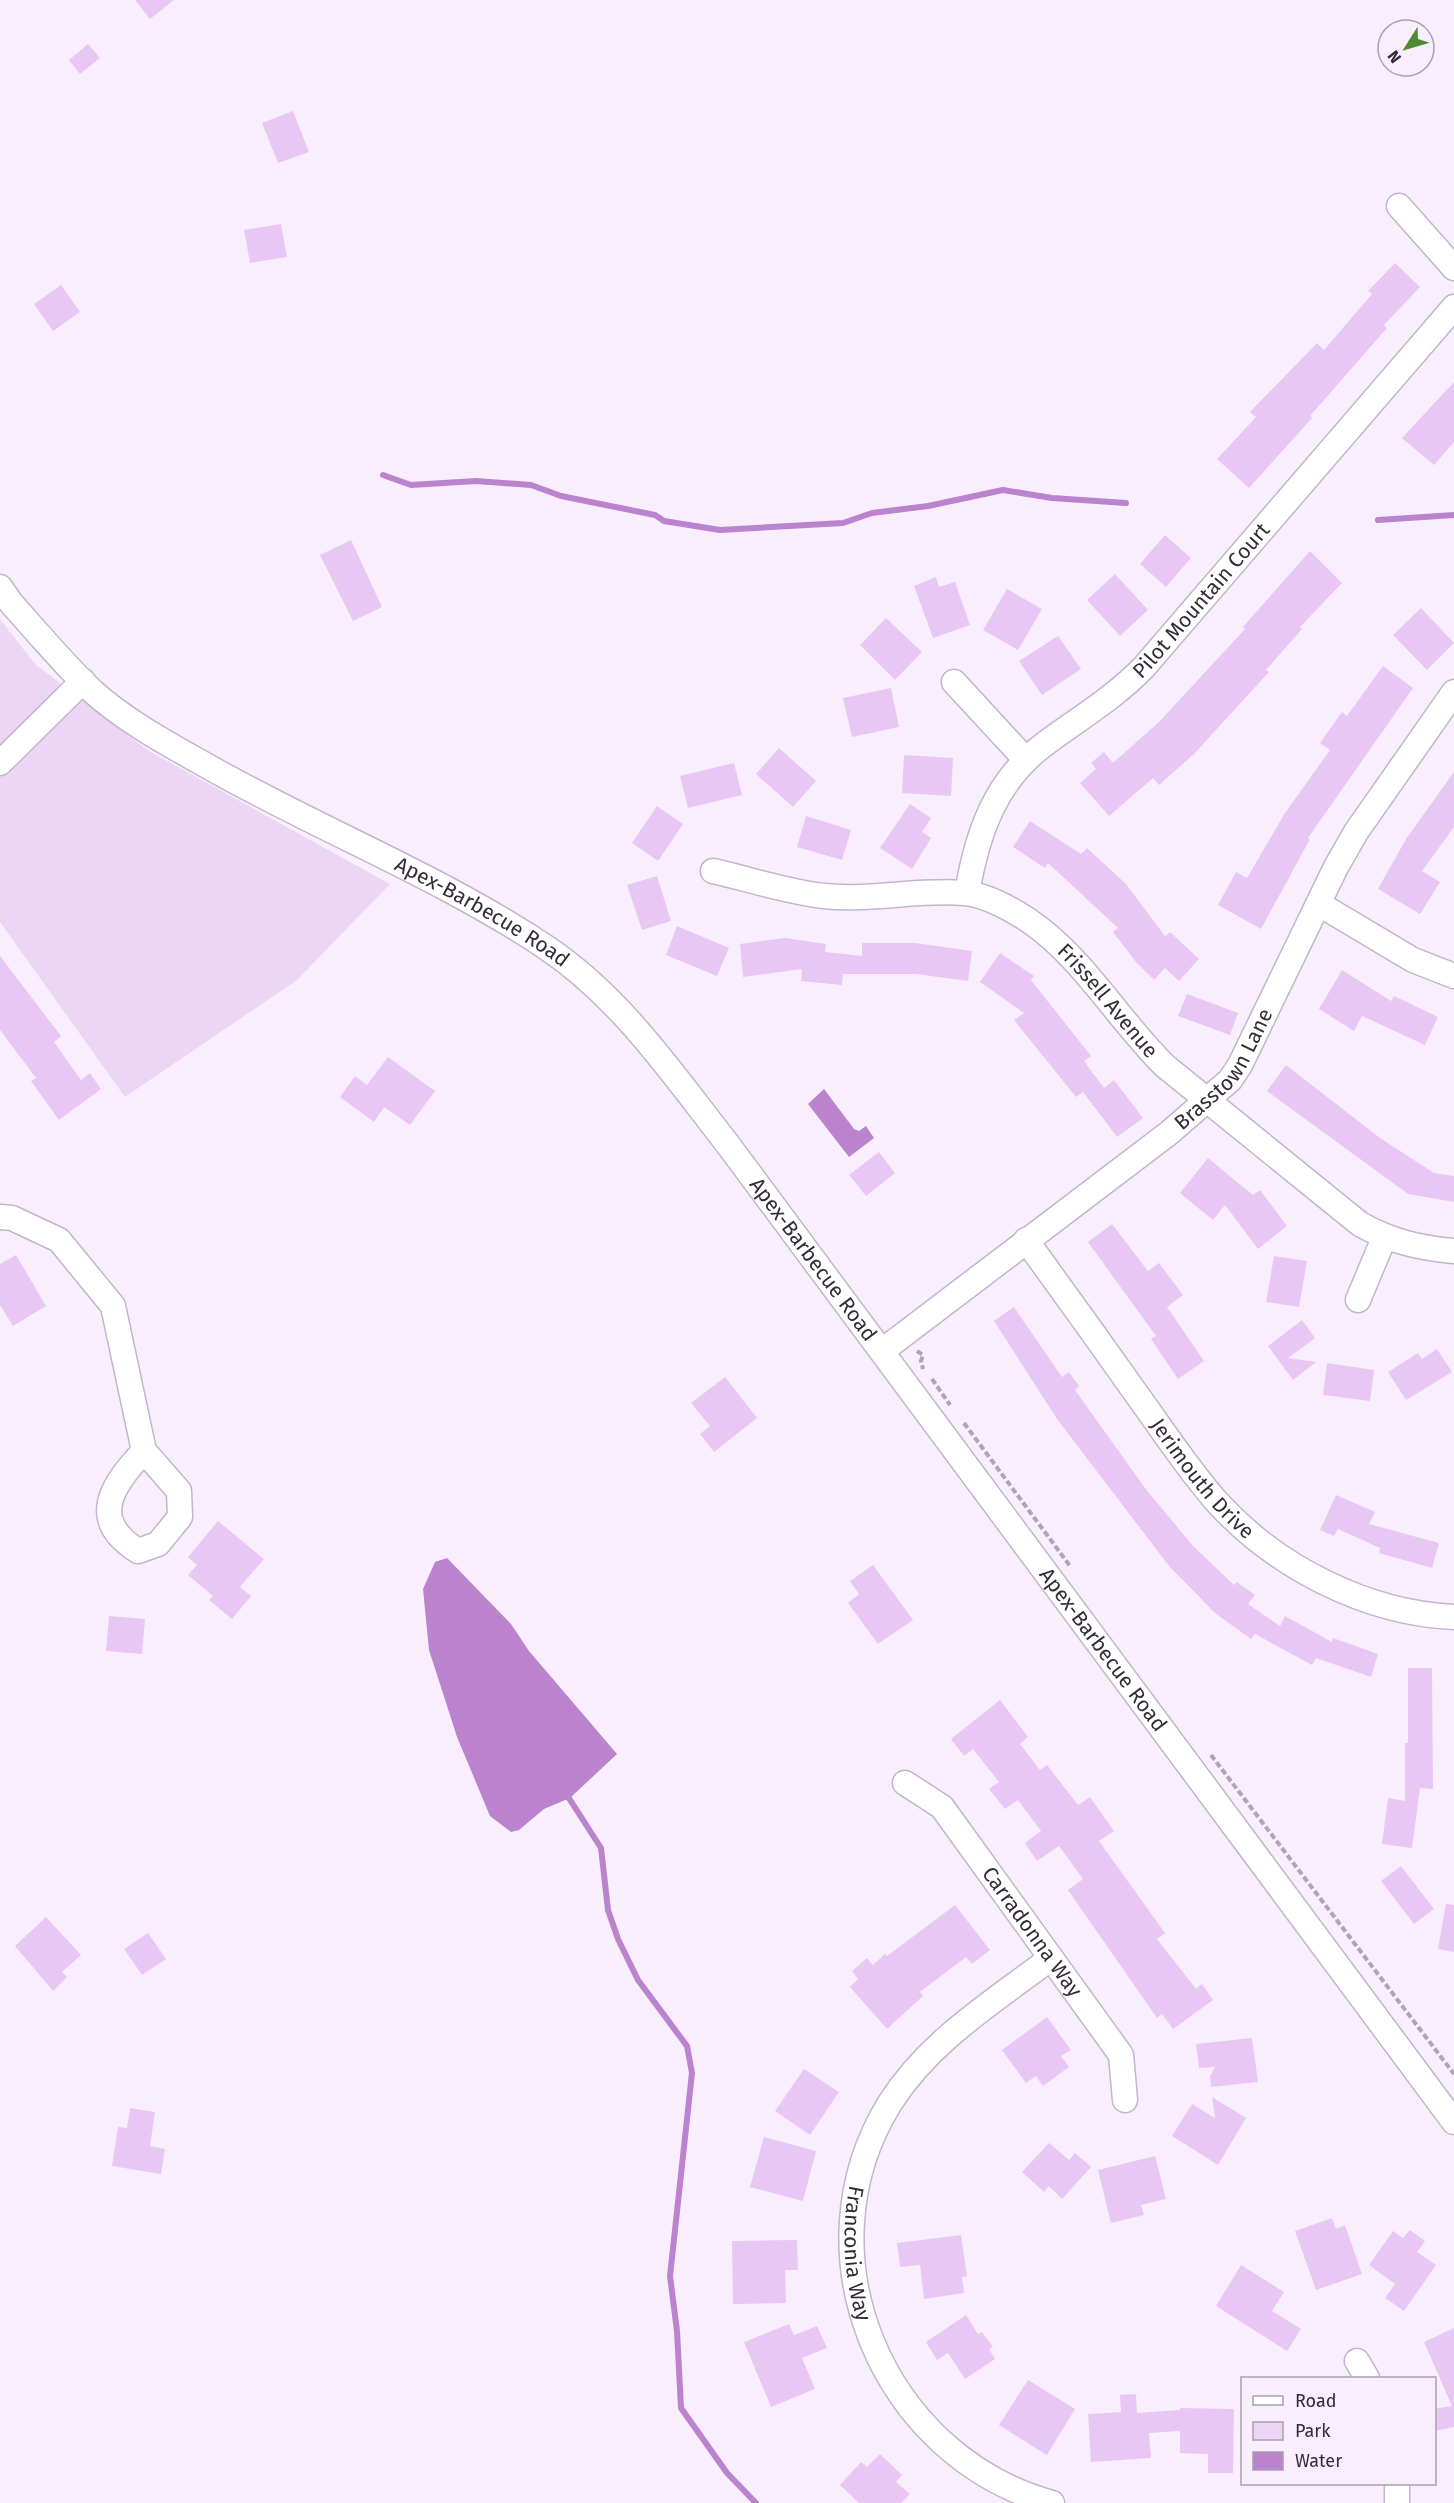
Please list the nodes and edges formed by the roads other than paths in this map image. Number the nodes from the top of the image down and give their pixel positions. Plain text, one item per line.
1 (1399, 206) dead end
2 (1454, 268) edge
3 (1454, 308) edge
4 (0, 587) edge
5 (83, 681) junction
6 (954, 682) dead end
7 (1454, 692) edge
8 (1026, 760) junction
9 (0, 763) edge
10 (713, 871) dead end
11 (967, 893) junction
12 (1319, 904) junction
13 (1454, 976) edge
14 (1207, 1100) junction
15 (0, 1217) edge
16 (1384, 1238) junction
17 (1026, 1240) junction
18 (1454, 1251) edge
19 (1358, 1300) dead end
20 (882, 1351) junction
21 (144, 1451) dead end
22 (1454, 1617) edge
23 (905, 1783) dead end
24 (1051, 1958) junction
25 (1125, 2100) dead end
26 (1454, 2122) edge
27 (1397, 2485) edge
28 (1052, 2503) edge
29 (1397, 2503) edge

1 - 2 street
3 - 8 street, Pilot Mountain Court
4 - 5 street, Apex-Barbecue Road
5 - 9 street
5 - 20 street, Apex-Barbecue Road
6 - 8 street
7 - 12 street, Brasstown Lane
8 - 11 street, Pilot Mountain Court
10 - 11 street, Frissell Avenue
11 - 14 street, Frissell Avenue
12 - 13 street
12 - 14 street, Brasstown Lane
14 - 16 street, Frissell Avenue
14 - 17 street, Brasstown Lane
15 - 21 street
16 - 18 street, Frissell Avenue
16 - 19 street
17 - 20 street, Brasstown Lane
17 - 22 street, Jerimouth Drive
20 - 26 street, Apex-Barbecue Road
23 - 24 street, Carradonna Way
24 - 25 street, Carradonna Way
24 - 28 street, Franconia Way
27 - 29 street

